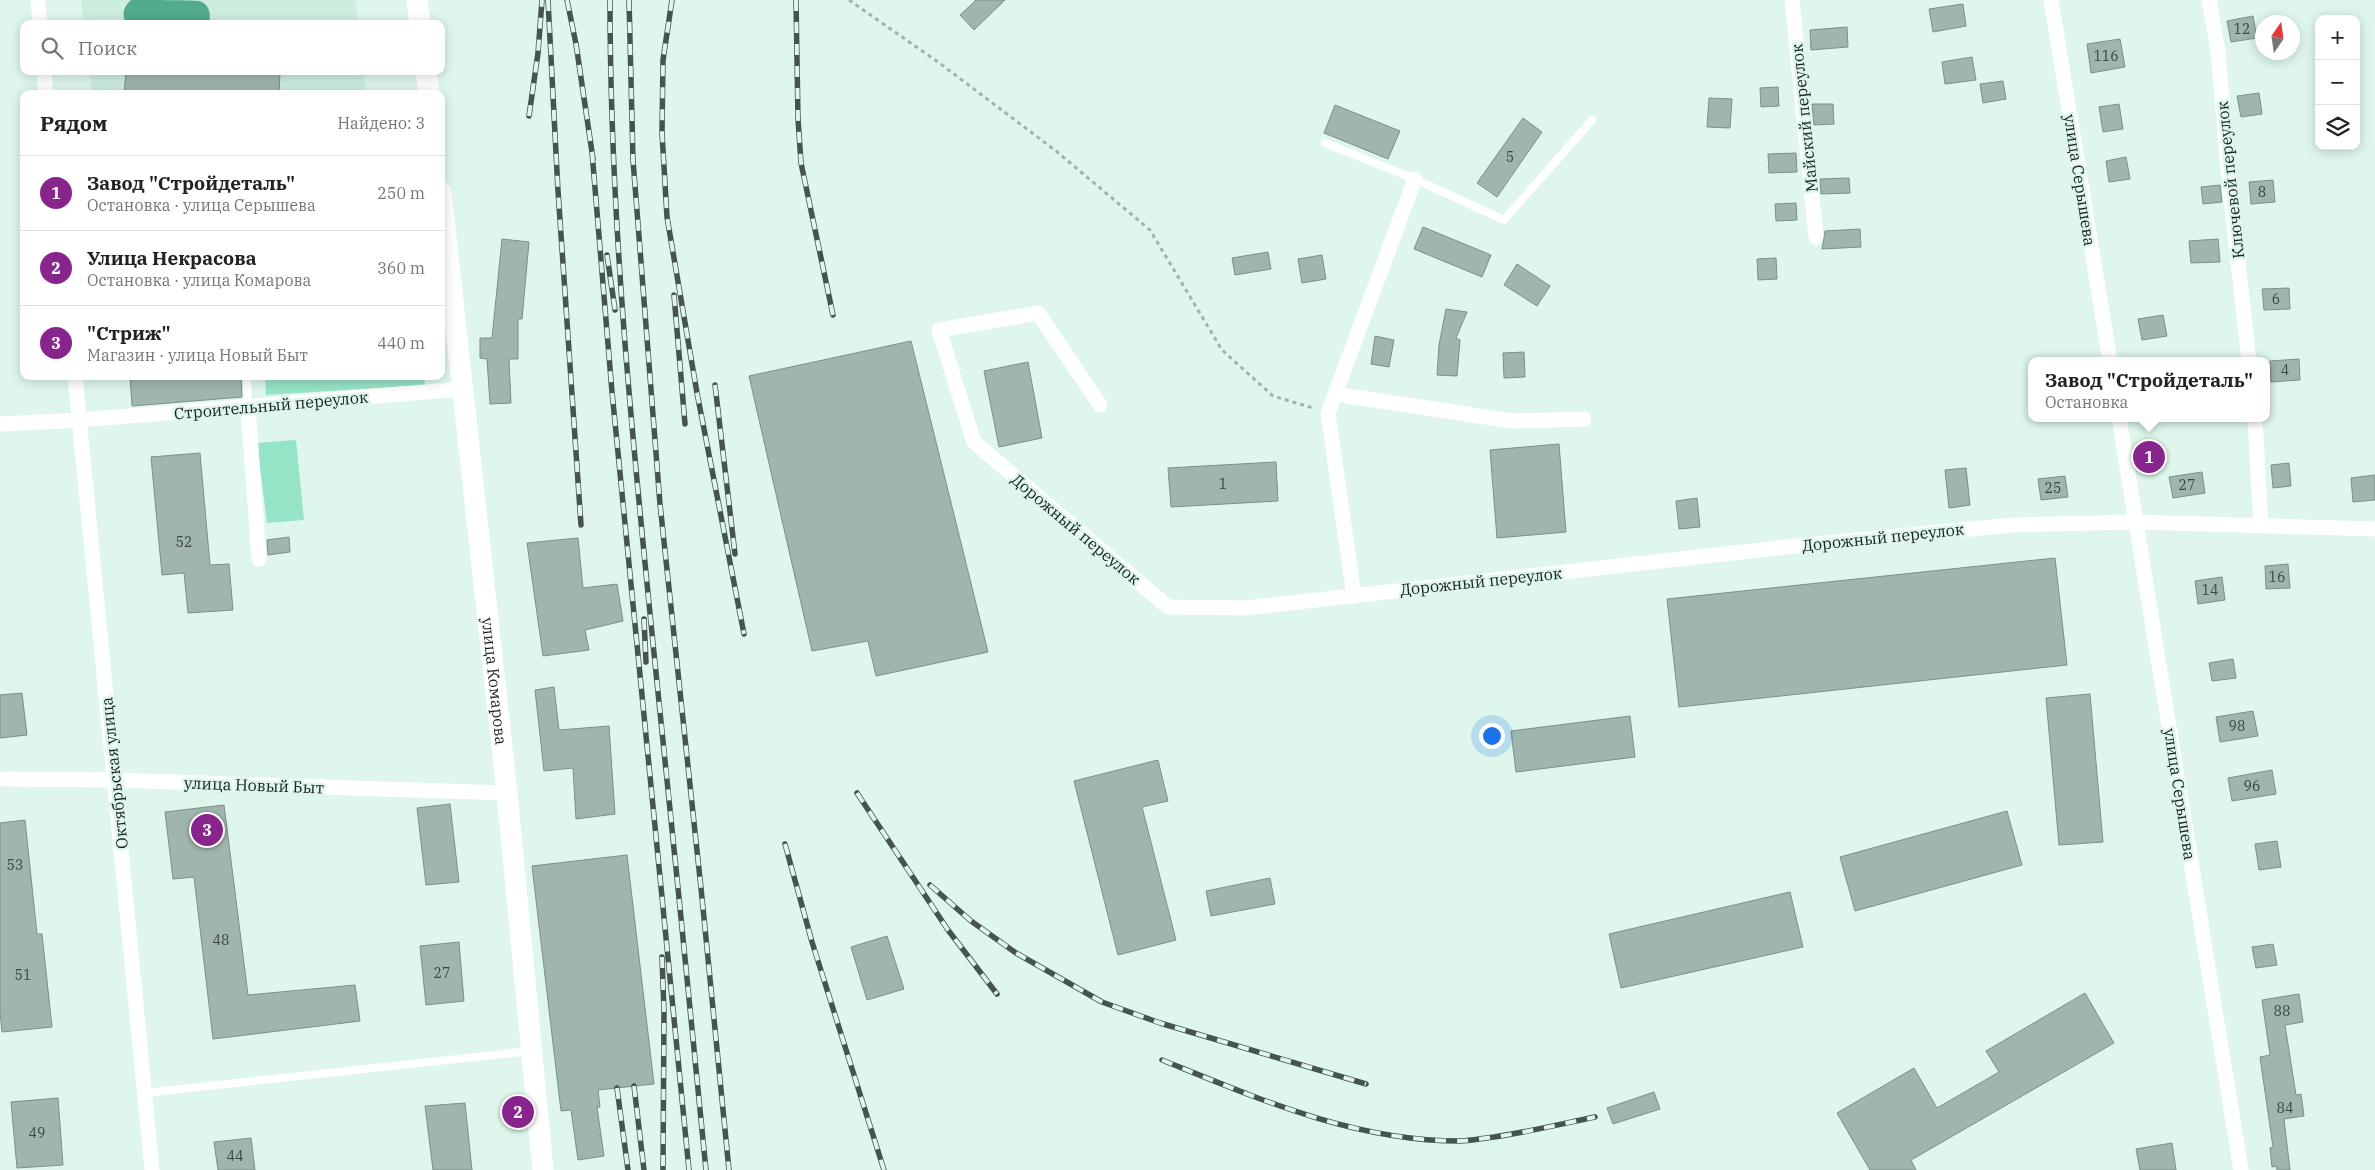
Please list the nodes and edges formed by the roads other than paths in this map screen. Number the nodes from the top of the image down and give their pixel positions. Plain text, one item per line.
1 (38, 0) edge
2 (417, 0) edge
3 (1792, 0) edge
4 (2051, 0) edge
5 (2209, 0) edge
6 (40, 20) edge
7 (420, 20) edge
8 (44, 75) edge
9 (427, 75) edge
10 (46, 90) edge
11 (428, 90) edge
12 (1592, 120) dead end
13 (1325, 143) dead end
14 (1415, 179) junction
15 (445, 228) edge
16 (1816, 237) dead end
17 (2109, 357) edge
18 (2249, 357) edge
19 (75, 380) edge
20 (247, 380) edge
21 (463, 389) junction
22 (1335, 394) junction
23 (1100, 404) dead end
24 (248, 407) junction
25 (1584, 418) dead end
26 (79, 420) junction
27 (2120, 422) edge
28 (2255, 422) edge
29 (0, 424) edge
30 (2136, 522) junction
31 (2261, 526) junction
32 (2375, 529) edge
33 (259, 559) dead end
34 (1354, 596) junction
35 (0, 779) edge
36 (114, 780) junction
37 (507, 793) junction
38 (532, 1051) junction
39 (144, 1093) junction
40 (152, 1170) edge
41 (543, 1170) edge
42 (2241, 1170) edge

1 - 6 street
2 - 7 main road
3 - 16 street, Майский переулок
4 - 17 street, улица Серышева
5 - 18 street, Ключевой переулок
8 - 10 street
9 - 11 main road
12 - 14 lane
13 - 14 lane
14 - 22 street
15 - 21 main road, улица Комарова
19 - 26 street, Октябрьская улица
20 - 24 lane
21 - 24 street, Строительный переулок
21 - 37 main road, улица Комарова
22 - 25 street
22 - 34 street
23 - 34 street, Дорожный переулок
24 - 26 street, Строительный переулок
24 - 33 street
26 - 29 street, Строительный переулок
26 - 36 street, Октябрьская улица
27 - 30 street, улица Серышева
28 - 31 street
30 - 31 street, Дорожный переулок
30 - 34 street, Дорожный переулок
30 - 42 street, улица Серышева
31 - 32 street, Дорожный переулок
35 - 36 street, улица Новый Быт
36 - 37 street, улица Новый Быт
36 - 39 street, Октябрьская улица
37 - 38 main road, улица Комарова
38 - 39 lane
38 - 41 main road, улица Комарова
39 - 40 street, Октябрьская улица

